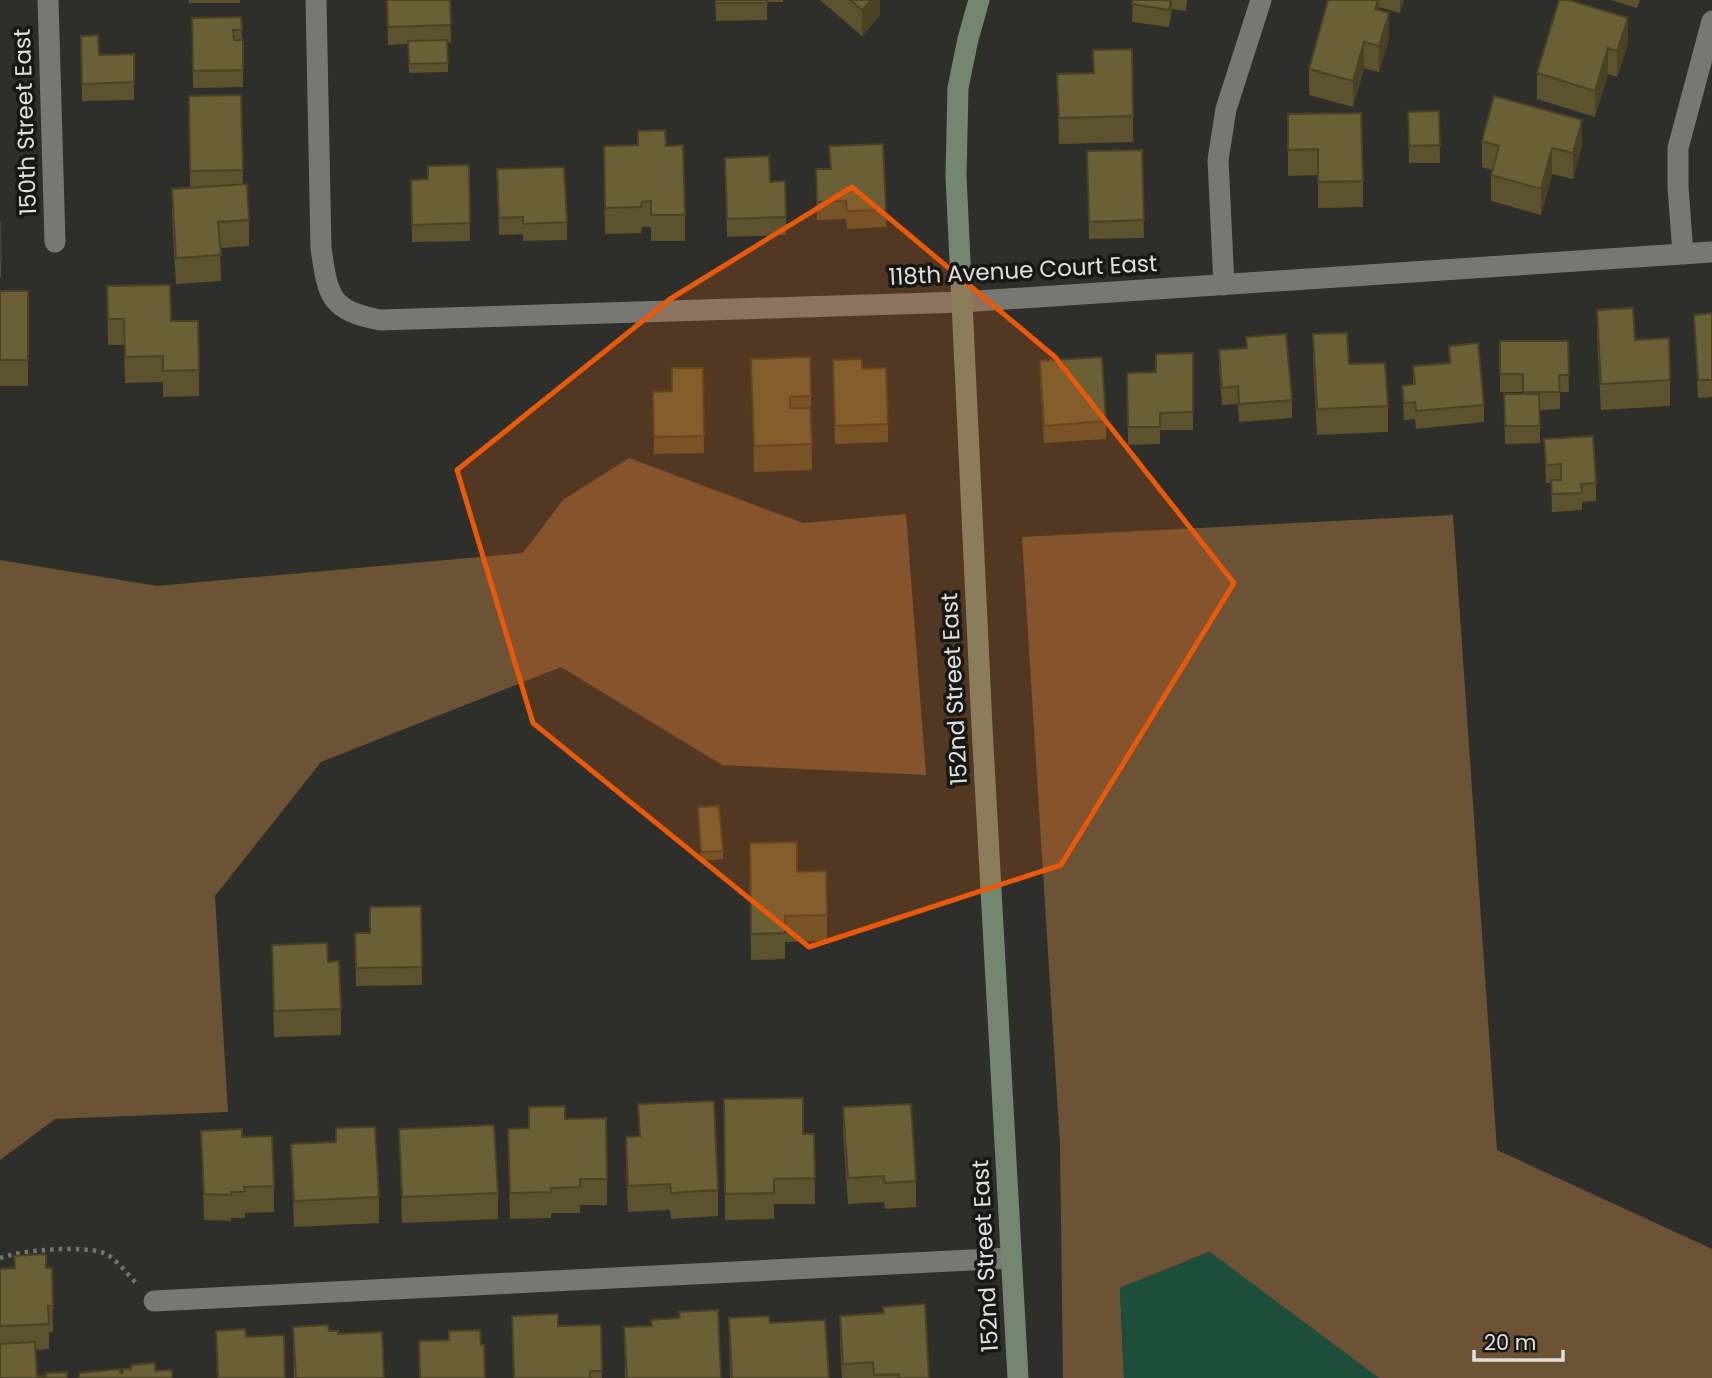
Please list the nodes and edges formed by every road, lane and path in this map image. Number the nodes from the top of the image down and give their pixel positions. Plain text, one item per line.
1 (48, 0) edge
2 (316, 0) edge
3 (979, 0) edge
4 (1261, 0) edge
5 (1712, 21) edge
6 (55, 242) dead end
7 (1712, 252) edge
8 (1683, 254) junction
9 (1224, 285) junction
10 (962, 302) junction
11 (0, 1258) edge
12 (1011, 1258) junction
13 (154, 1301) joint
14 (1017, 1378) edge

1 - 6 street, 150th Street East
2 - 10 street, 118th Avenue Court East
3 - 10 main road, 152nd Street East
4 - 9 street
5 - 8 street
7 - 8 street, 118th Avenue Court East
8 - 9 street, 118th Avenue Court East
9 - 10 street, 118th Avenue Court East
10 - 12 main road, 152nd Street East
11 - 13 path
12 - 13 street
12 - 14 main road, 152nd Street East

